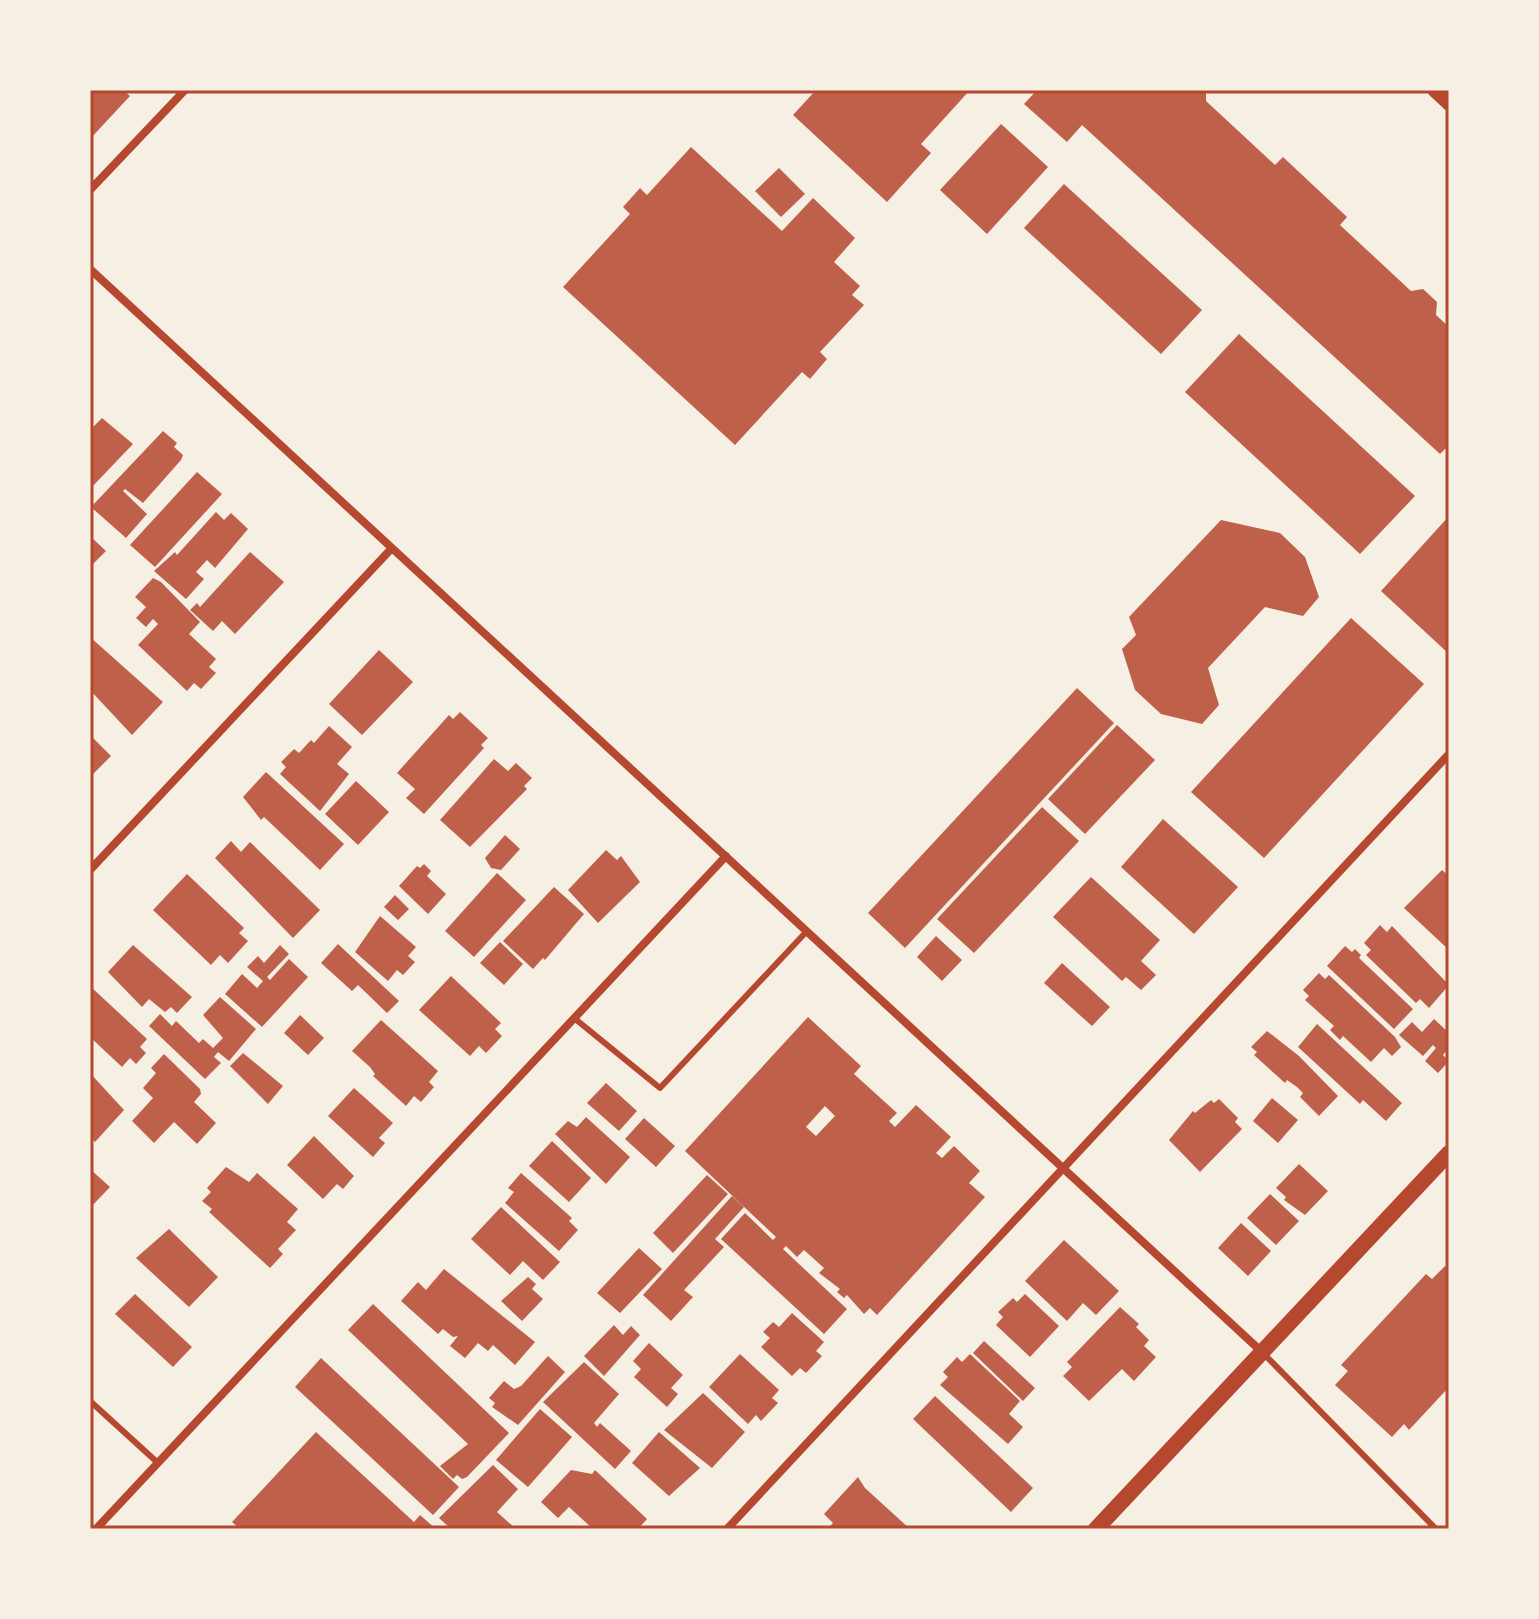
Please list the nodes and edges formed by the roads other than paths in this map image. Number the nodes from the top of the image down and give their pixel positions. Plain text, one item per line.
1 (185, 90) edge
2 (1436, 90) edge
3 (1449, 104) edge
4 (90, 190) edge
5 (90, 269) edge
6 (392, 548) junction
7 (1449, 754) edge
8 (726, 856) junction
9 (90, 870) edge
10 (807, 931) junction
11 (574, 1018) junction
12 (1449, 1153) edge
13 (1063, 1168) junction
14 (1262, 1352) junction
15 (90, 1401) edge
16 (158, 1463) junction
17 (96, 1529) edge
18 (727, 1529) edge
19 (1096, 1529) edge
20 (1436, 1529) edge

1 - 4 street
2 - 3 street
5 - 6 street
6 - 8 street
6 - 9 street
7 - 13 street
8 - 10 street
8 - 11 street
10 - 11 lane
10 - 13 street
11 - 16 street
12 - 14 main road
13 - 14 street
13 - 18 street
14 - 19 main road
14 - 20 lane
15 - 16 lane
16 - 17 street

